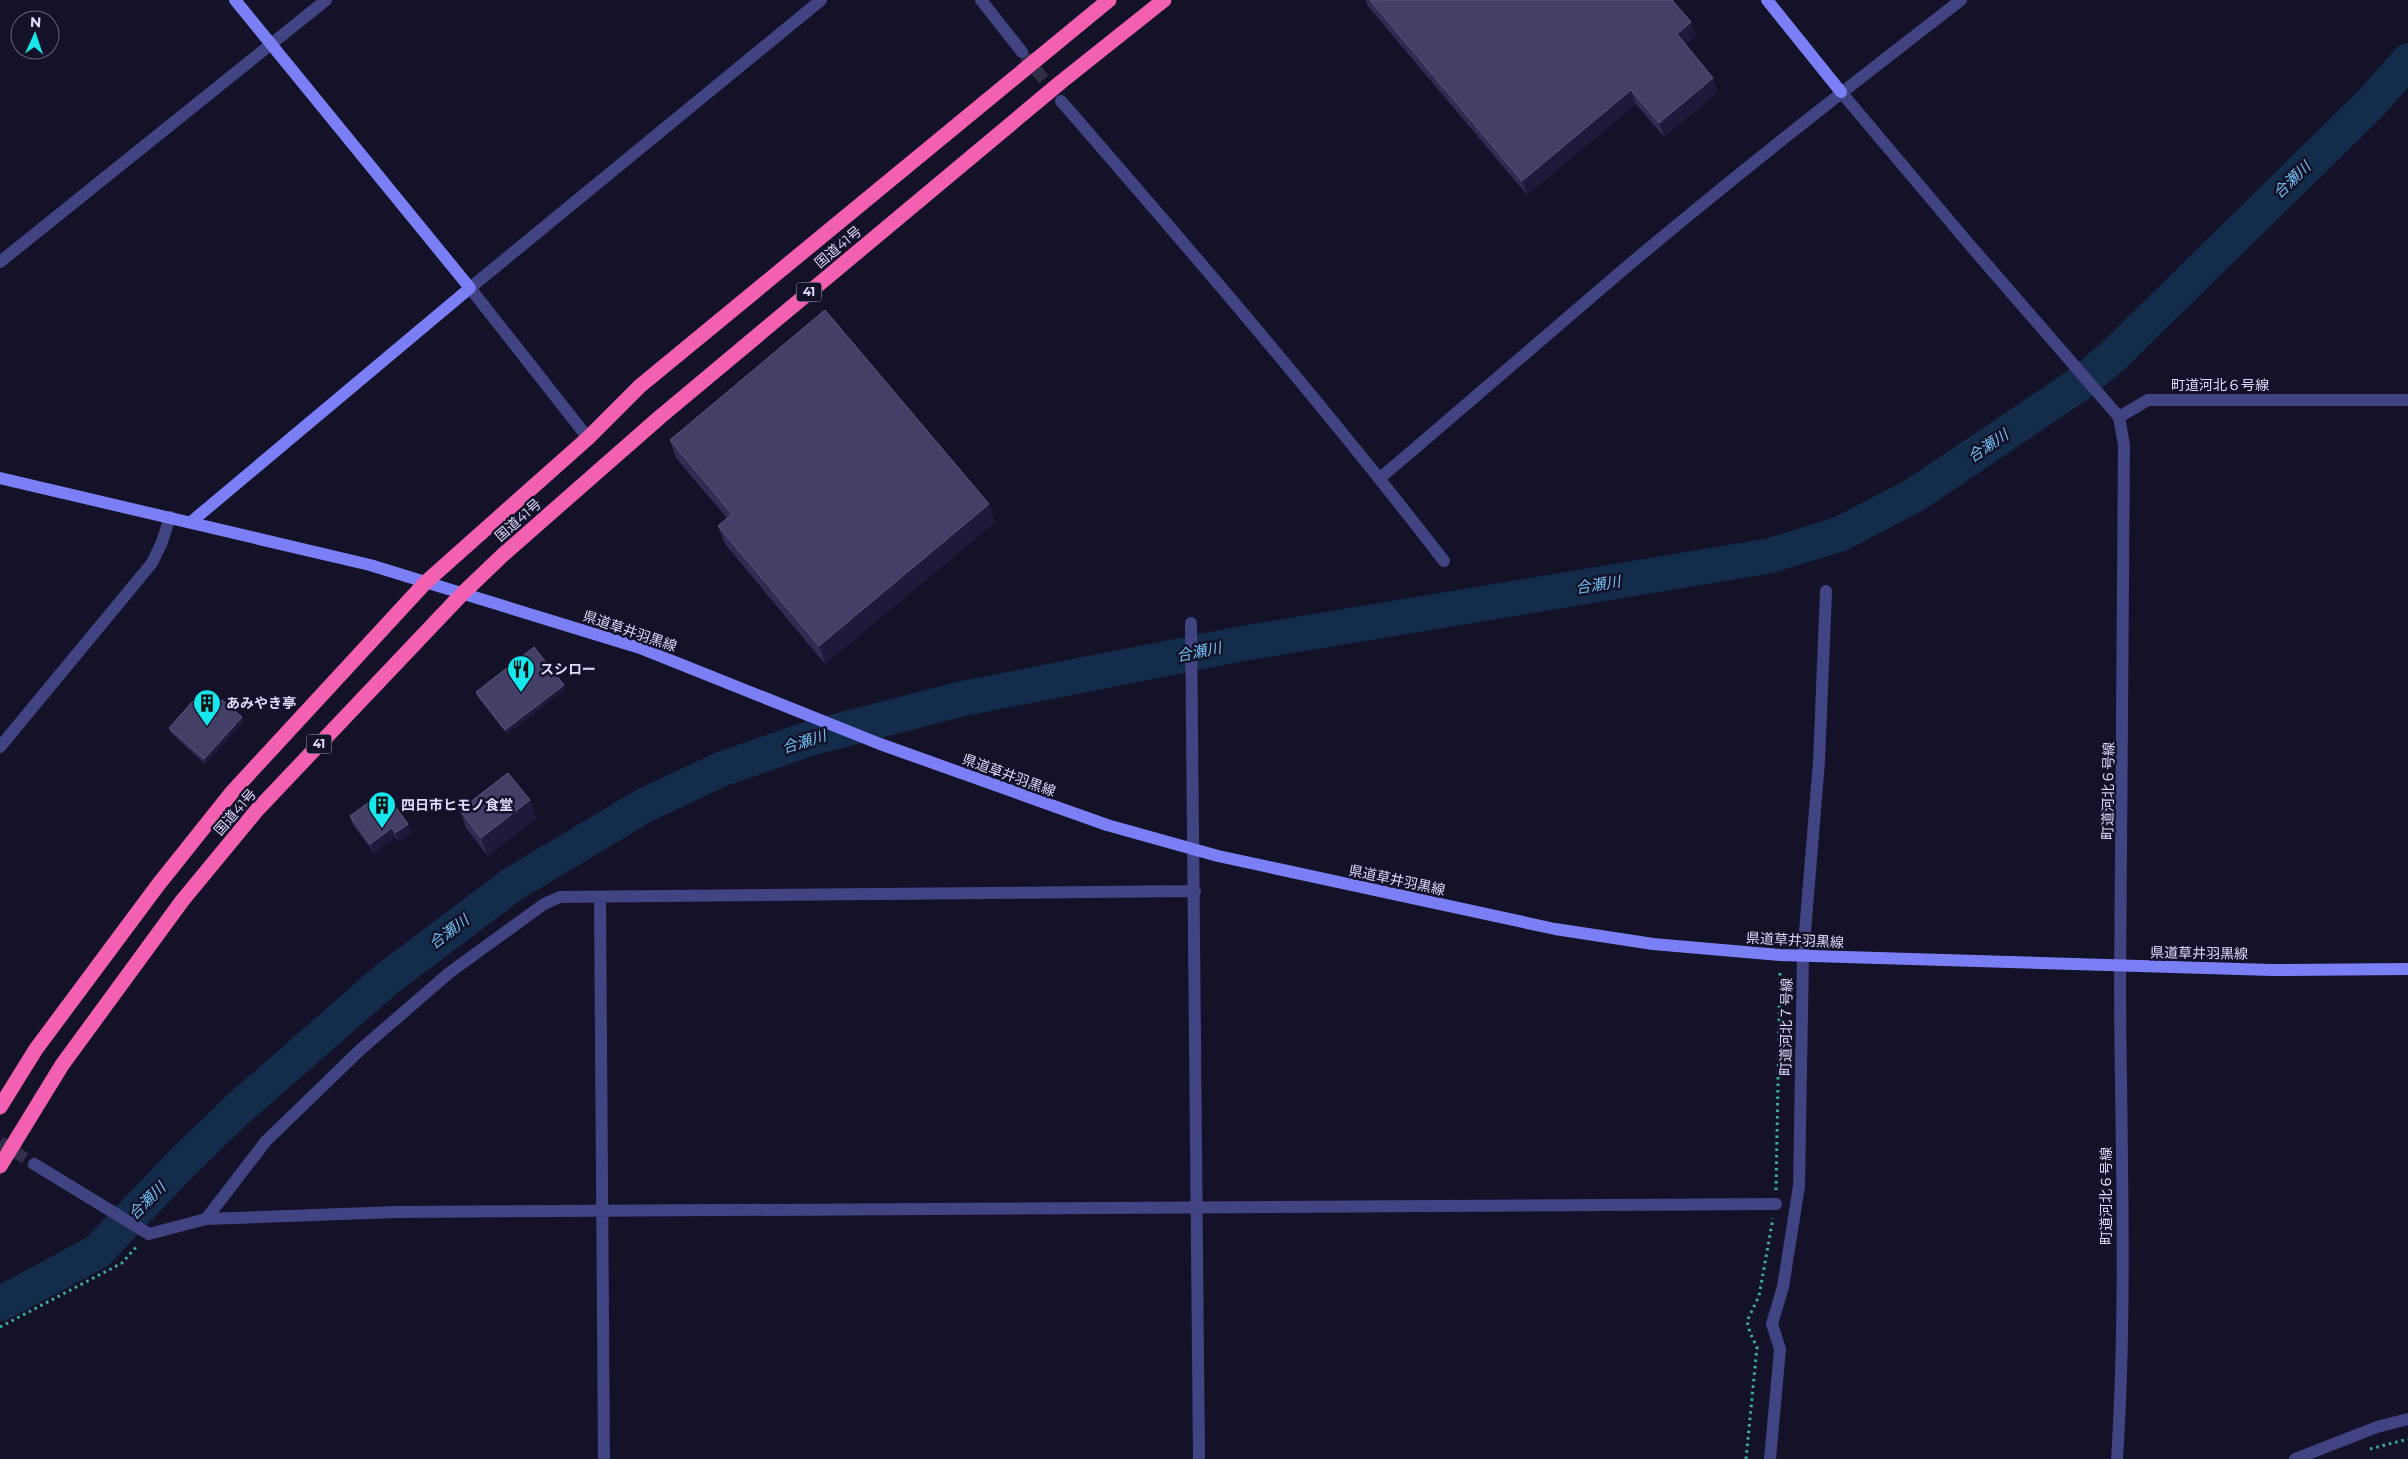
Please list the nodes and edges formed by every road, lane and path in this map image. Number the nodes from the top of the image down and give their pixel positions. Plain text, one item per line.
1 (235, 0) edge
2 (326, 0) edge
3 (821, 0) edge
4 (981, 0) edge
5 (1109, 0) edge
6 (1164, 0) edge
7 (1767, 0) edge
8 (1961, 0) edge
9 (272, 45) junction
10 (1022, 52) tunnel mouth
11 (1841, 92) junction
12 (1062, 101) tunnel mouth
13 (0, 262) edge
14 (470, 288) junction
15 (2408, 400) edge
16 (2119, 417) junction
17 (588, 438) junction
18 (0, 478) edge
19 (1380, 478) junction
20 (170, 518) junction
21 (191, 522) junction
22 (1444, 561) dead end
23 (426, 582) junction
24 (1826, 591) dead end
25 (463, 593) junction
26 (1191, 623) dead end
27 (0, 747) edge
28 (1194, 850) junction
29 (1195, 891) junction
30 (600, 897) junction
31 (1780, 955) junction
32 (1803, 956) junction
33 (2120, 966) junction
34 (2408, 969) edge
35 (0, 1107) edge
36 (34, 1164) tunnel mouth
37 (0, 1166) edge
38 (1776, 1204) joint
39 (1197, 1209) junction
40 (602, 1210) junction
41 (206, 1219) junction
42 (144, 1232) junction
43 (0, 1327) edge
44 (2408, 1419) edge
45 (2408, 1439) edge
46 (2366, 1450) dead end
47 (604, 1459) edge
48 (1199, 1459) edge
49 (1770, 1459) edge
50 (2117, 1459) edge
51 (2295, 1459) edge

1 - 9 main road
2 - 9 street
3 - 14 street
4 - 10 street
5 - 17 highway, 国道41号 / 41
6 - 25 highway, 国道41号 / 41
7 - 11 main road
8 - 11 street
9 - 13 street
9 - 14 main road
11 - 16 street
11 - 19 street
12 - 19 street
14 - 17 street
14 - 21 main road
15 - 16 street, 町道河北６号線
16 - 33 street, 町道河北６号線
17 - 23 highway, 国道41号 / 41
18 - 20 main road, 県道草井羽黒線
19 - 22 street
20 - 21 main road, 県道草井羽黒線
20 - 27 street
21 - 23 main road, 県道草井羽黒線
23 - 25 main road, 県道草井羽黒線
23 - 35 highway, 国道41号 / 41
24 - 32 street, 町道河北７号線
25 - 28 main road, 県道草井羽黒線
25 - 37 highway, 国道41号 / 41, bridge
26 - 28 street
28 - 29 street
28 - 31 main road, 県道草井羽黒線
29 - 30 street
29 - 39 street
30 - 40 street
30 - 41 street
31 - 32 main road, 県道草井羽黒線
31 - 38 path
32 - 33 main road, 県道草井羽黒線
32 - 49 street, 町道河北７号線
33 - 34 main road, 県道草井羽黒線
33 - 50 street, 町道河北６号線
36 - 42 street
38 - 39 street
39 - 40 street
39 - 48 street
40 - 41 street
40 - 47 street
41 - 42 street
42 - 43 path
44 - 51 street
45 - 46 path

